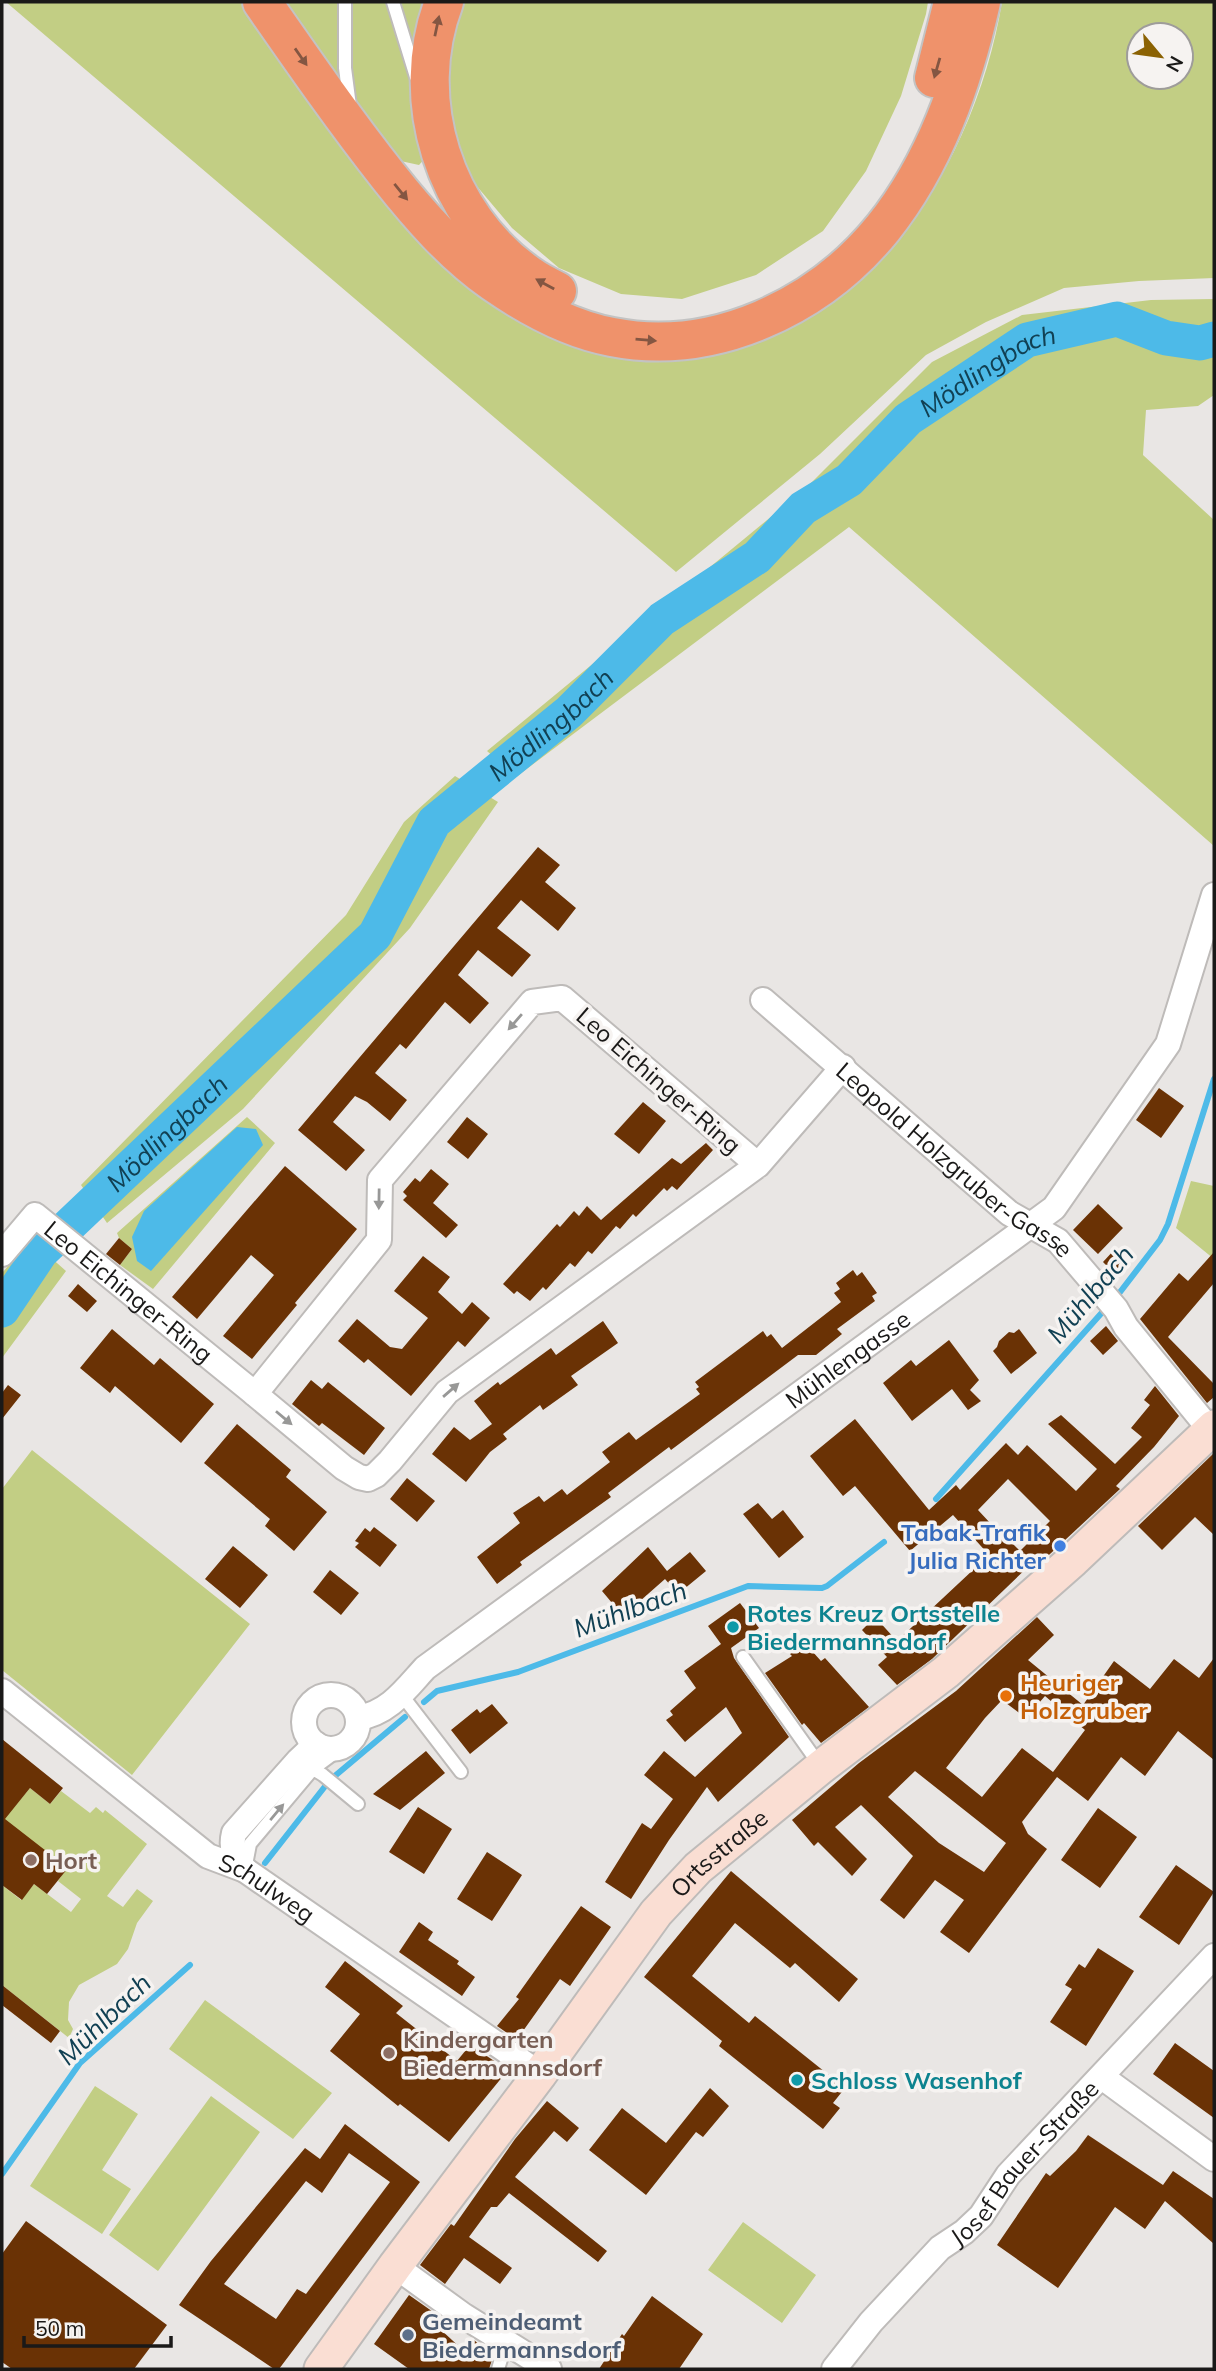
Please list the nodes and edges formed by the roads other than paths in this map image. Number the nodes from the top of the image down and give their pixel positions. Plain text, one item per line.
1 (262, 2) edge
2 (345, 2) edge
3 (393, 2) edge
4 (444, 2) edge
5 (953, 2) edge
6 (981, 2) edge
7 (434, 127) junction
8 (359, 139) junction
9 (1214, 895) edge
10 (763, 1000) dead end
11 (843, 1067) junction
12 (758, 1165) junction
13 (1030, 1227) junction
14 (2, 1254) edge
15 (255, 1394) junction
16 (1212, 1429) edge
17 (743, 1657) dead end
18 (2, 1691) edge
19 (401, 1694) junction
20 (358, 1718) junction
21 (312, 1762) junction
22 (821, 1767) junction
23 (461, 1772) dead end
24 (358, 1804) dead end
25 (251, 1875) junction
26 (1214, 1956) edge
27 (540, 2074) junction
28 (1102, 2077) junction
29 (1214, 2159) edge
30 (395, 2266) junction
31 (506, 2343) junction
32 (321, 2369) edge
33 (498, 2369) edge
34 (549, 2369) edge
35 (834, 2369) edge

1 -> 8 highway
2 - 8 lane
3 - 7 lane
7 -> 4 highway
5 -> 7 highway
8 -> 6 highway
9 - 13 street, Mühlengasse
10 - 11 street, Leopold Holzgruber-Gasse
11 - 12 street
11 - 13 street, Leopold Holzgruber-Gasse
15 -> 12 street, Leo Eichinger-Ring
12 -> 15 street, Leo Eichinger-Ring
13 - 16 street, Leopold Holzgruber-Gasse
13 - 19 street, Mühlengasse
14 - 15 street, Leo Eichinger-Ring
16 - 22 street, Ortsstraße
17 - 22 lane
18 - 25 street, Schulweg
19 - 20 street, Mühlengasse
19 - 23 lane
20 - 21 street
20 - 21 street
21 - 24 lane
21 - 25 street
22 - 27 street, Ortsstraße
25 - 27 street, Schulweg
26 - 28 street, Josef Bauer-Straße
27 - 30 street, Ortsstraße
28 - 29 street
28 - 35 street, Josef Bauer-Straße
30 - 31 street
30 - 32 street, Ortsstraße
31 - 33 lane
31 - 34 street

